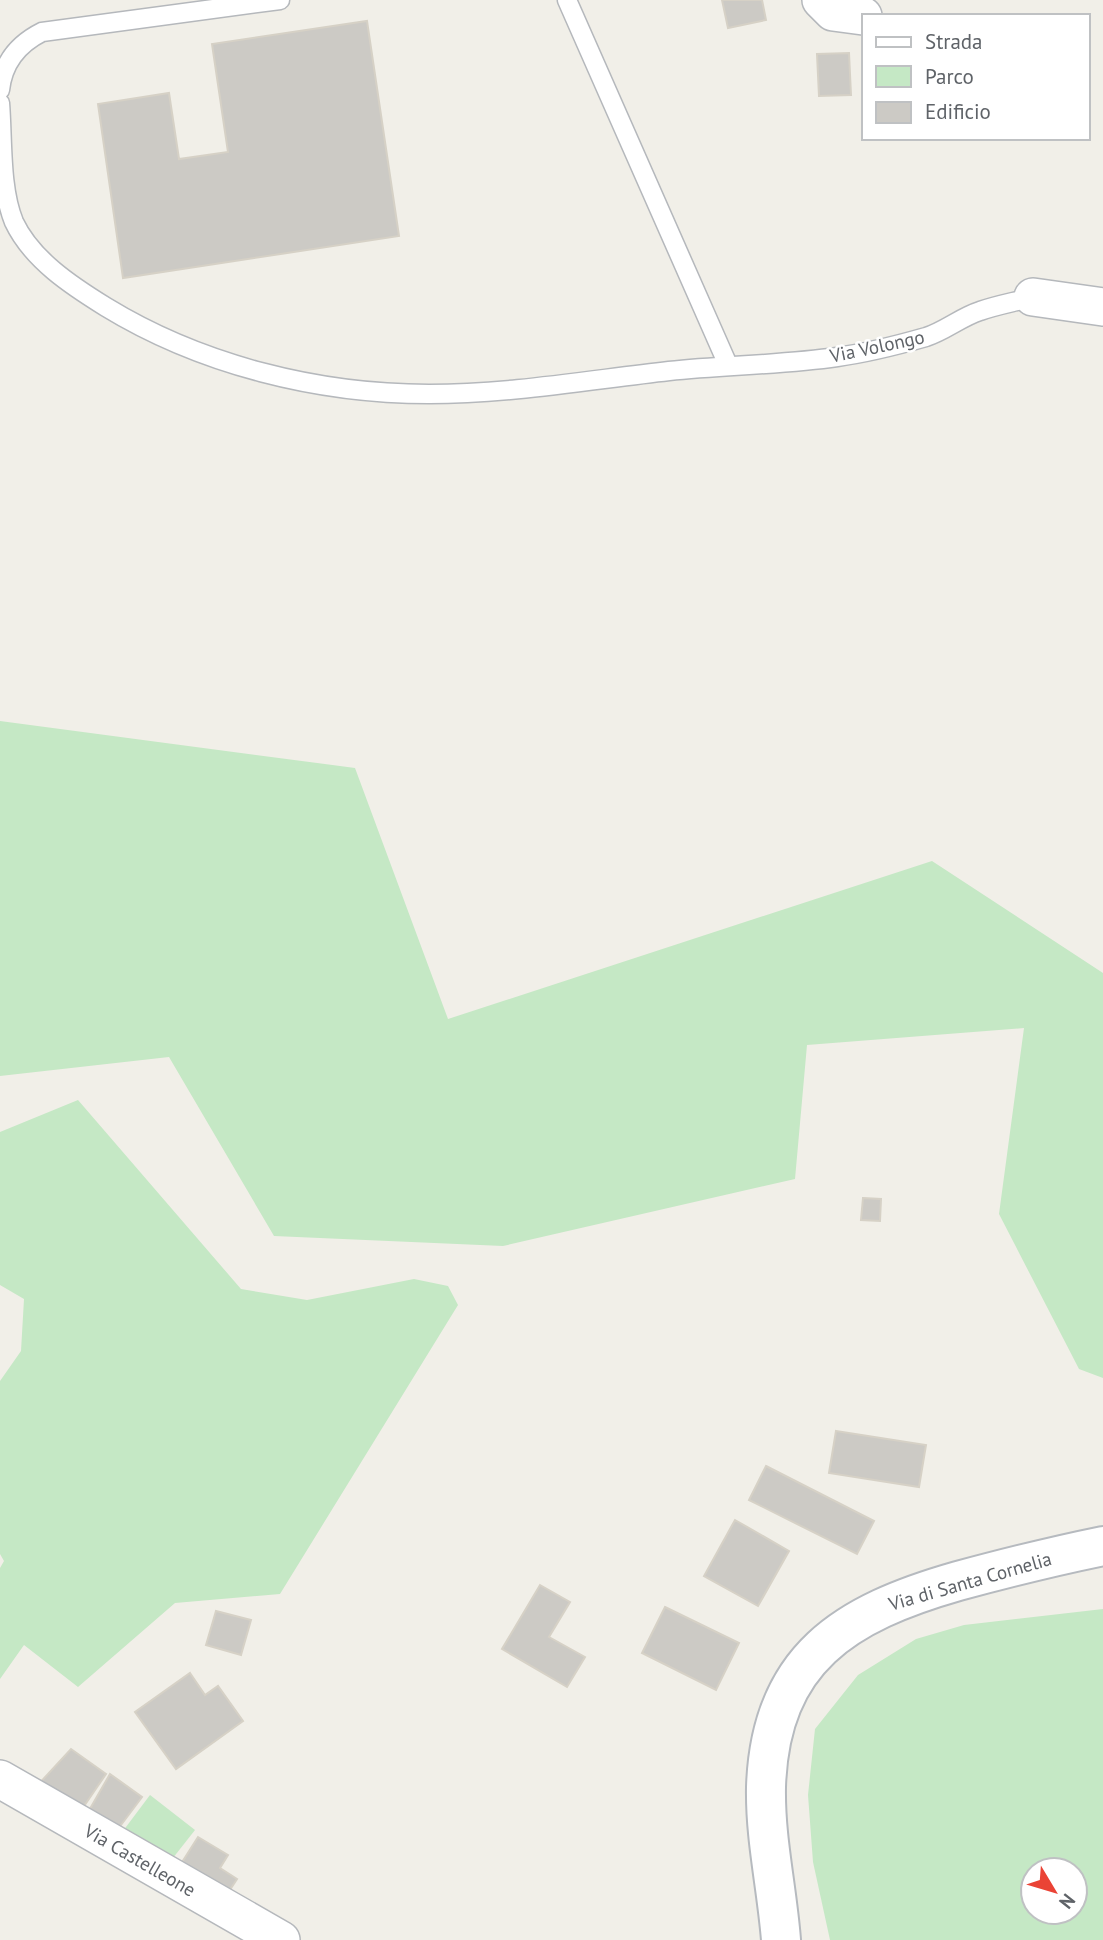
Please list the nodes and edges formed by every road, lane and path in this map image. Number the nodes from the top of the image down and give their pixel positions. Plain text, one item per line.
1 (280, 0) edge
2 (567, 0) edge
3 (821, 0) edge
4 (862, 16) edge
5 (0, 90) edge
6 (0, 103) edge
7 (1032, 297) joint
8 (1103, 307) edge
9 (727, 365) junction
10 (1103, 1546) edge
11 (0, 1779) edge
12 (281, 1940) edge
13 (781, 1940) edge

1 - 5 lane
2 - 9 lane
3 - 4 street
6 - 9 lane, Via Volongo
7 - 8 street, Via Volongo
7 - 9 lane, Via Volongo
10 - 13 street, Via di Santa Cornelia
11 - 12 street, Via Castelleone

